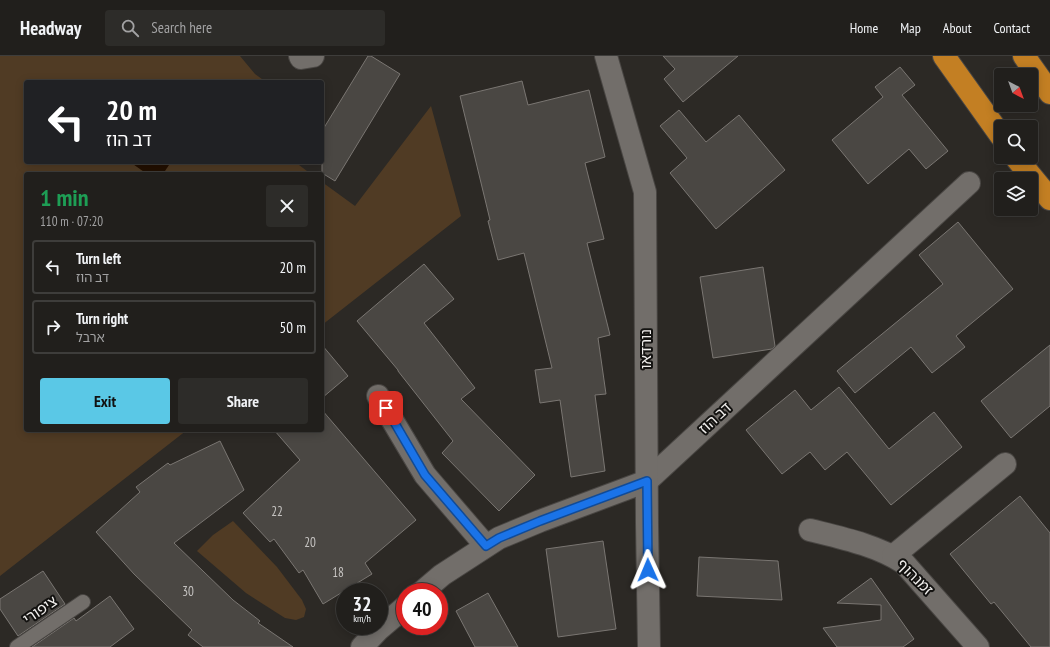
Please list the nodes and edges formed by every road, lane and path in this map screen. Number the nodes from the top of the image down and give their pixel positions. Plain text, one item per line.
1 (300, 56) edge
2 (313, 56) edge
3 (606, 56) edge
4 (944, 56) edge
5 (1024, 56) edge
6 (1050, 93) edge
7 (994, 126) edge
8 (1021, 164) edge
9 (969, 183) dead end
10 (1038, 189) edge
11 (1050, 199) edge
12 (1050, 206) edge
13 (378, 396) dead end
14 (1005, 464) dead end
15 (647, 481) junction
16 (810, 530) dead end
17 (486, 546) junction
18 (893, 556) junction
19 (433, 583) edge
20 (83, 602) dead end
21 (396, 615) edge
22 (17, 647) edge
23 (362, 647) edge
24 (649, 647) edge
25 (978, 647) edge

1 - 2 street
3 - 15 street, נורדאו
4 - 7 highway
5 - 6 highway
8 - 11 highway
9 - 15 street, דב הוז
10 - 12 highway
13 - 17 street
14 - 18 street
15 - 17 street, דב הוז
15 - 24 street, נורדאו
16 - 18 street, זמנהוף
17 - 19 street, דב הוז
18 - 25 street, זמנהוף
20 - 22 lane, ציפורי
21 - 23 street

